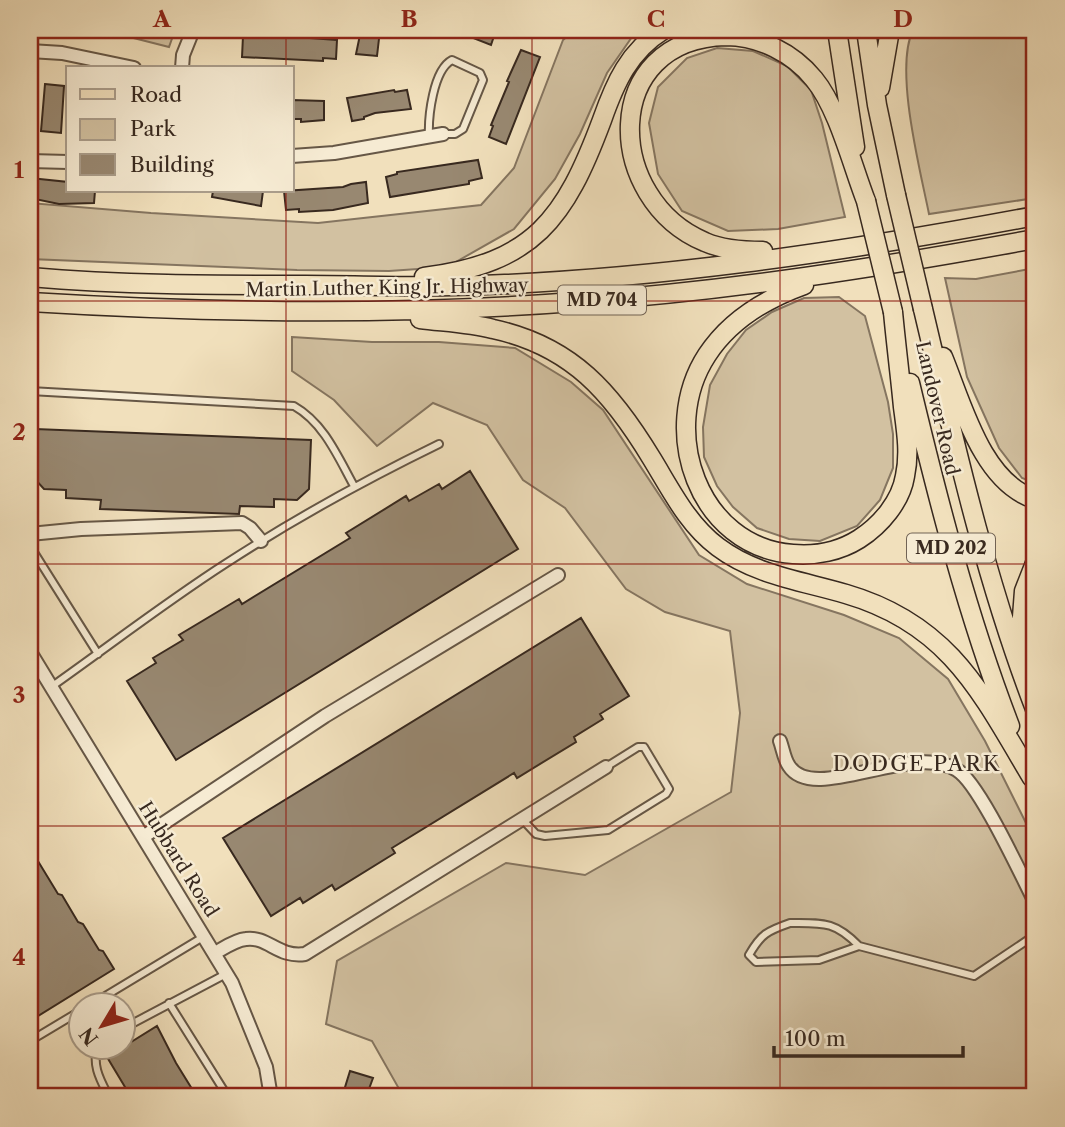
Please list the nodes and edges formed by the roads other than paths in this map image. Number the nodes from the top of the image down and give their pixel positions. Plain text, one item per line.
1 (193, 30) edge
2 (663, 30) edge
3 (837, 30) edge
4 (866, 30) edge
5 (890, 30) edge
6 (30, 51) edge
7 (97, 64) edge
8 (116, 66) edge
9 (181, 66) edge
10 (877, 105) junction
11 (443, 134) joint
12 (429, 137) junction
13 (294, 156) edge
14 (30, 160) edge
15 (66, 162) edge
16 (866, 201) junction
17 (1032, 216) edge
18 (1035, 239) edge
19 (1035, 250) edge
20 (821, 252) junction
21 (946, 256) junction
22 (838, 273) junction
23 (30, 276) edge
24 (360, 285) junction
25 (30, 302) edge
26 (923, 309) junction
27 (364, 312) junction
28 (893, 312) junction
29 (30, 391) edge
30 (439, 444) dead end
31 (354, 486) junction
32 (1035, 499) edge
33 (30, 534) edge
34 (261, 541) junction
35 (30, 546) edge
36 (1035, 563) edge
37 (558, 575) dead end
38 (30, 652) edge
39 (98, 654) junction
40 (1018, 663) junction
41 (51, 687) junction
42 (1035, 709) edge
43 (780, 741) dead end
44 (606, 767) joint
45 (1034, 781) edge
46 (522, 819) junction
47 (143, 837) junction
48 (1035, 902) edge
49 (1035, 934) edge
50 (204, 936) junction
51 (859, 946) junction
52 (215, 953) junction
53 (226, 973) junction
54 (115, 990) edge
55 (169, 1003) junction
56 (66, 1019) edge
57 (136, 1021) edge
58 (30, 1041) edge
59 (96, 1060) edge
60 (109, 1097) edge
61 (228, 1097) edge
62 (271, 1097) edge

1 - 9 street
2 - 24 main road
3 - 16 main road, Landover Road / MD 202
4 - 10 main road, Landover Road / MD 202
5 - 10 main road
6 - 7 street
7 - 8 street
10 - 26 main road, Landover Road / MD 202, bridge
11 - 12 street
11 - 12 lane
12 - 13 street
14 - 15 street
16 - 20 main road
16 - 28 main road, Landover Road / MD 202, bridge
17 - 20 main road, Martin Luther King Jr. Highway / MD 704
18 - 21 main road, Martin Luther King Jr. Highway / MD 704
19 - 21 main road
20 - 24 main road, Martin Luther King Jr. Highway / MD 704
21 - 22 main road, Martin Luther King Jr. Highway / MD 704
22 - 27 main road, Martin Luther King Jr. Highway / MD 704
22 - 28 main road
23 - 24 main road, Martin Luther King Jr. Highway / MD 704
25 - 27 main road, Martin Luther King Jr. Highway / MD 704
26 - 32 main road
26 - 40 main road, Landover Road / MD 202
27 - 45 main road
28 - 45 main road, Landover Road / MD 202
29 - 31 lane
30 - 31 lane
31 - 34 lane
33 - 34 street
34 - 39 lane
35 - 39 lane
36 - 40 main road
37 - 47 street
38 - 41 street, Hubbard Road
39 - 41 lane
40 - 42 main road, Landover Road / MD 202
41 - 47 street, Hubbard Road
43 - 48 street
44 - 46 street
44 - 46 lane
46 - 52 street
47 - 50 street, Hubbard Road
49 - 51 lane
50 - 52 street, Hubbard Road
50 - 54 lane
51 - 51 lane
52 - 53 street, Hubbard Road
53 - 55 lane
53 - 62 street, Hubbard Road
55 - 57 lane
55 - 61 lane
56 - 58 lane
59 - 60 lane

